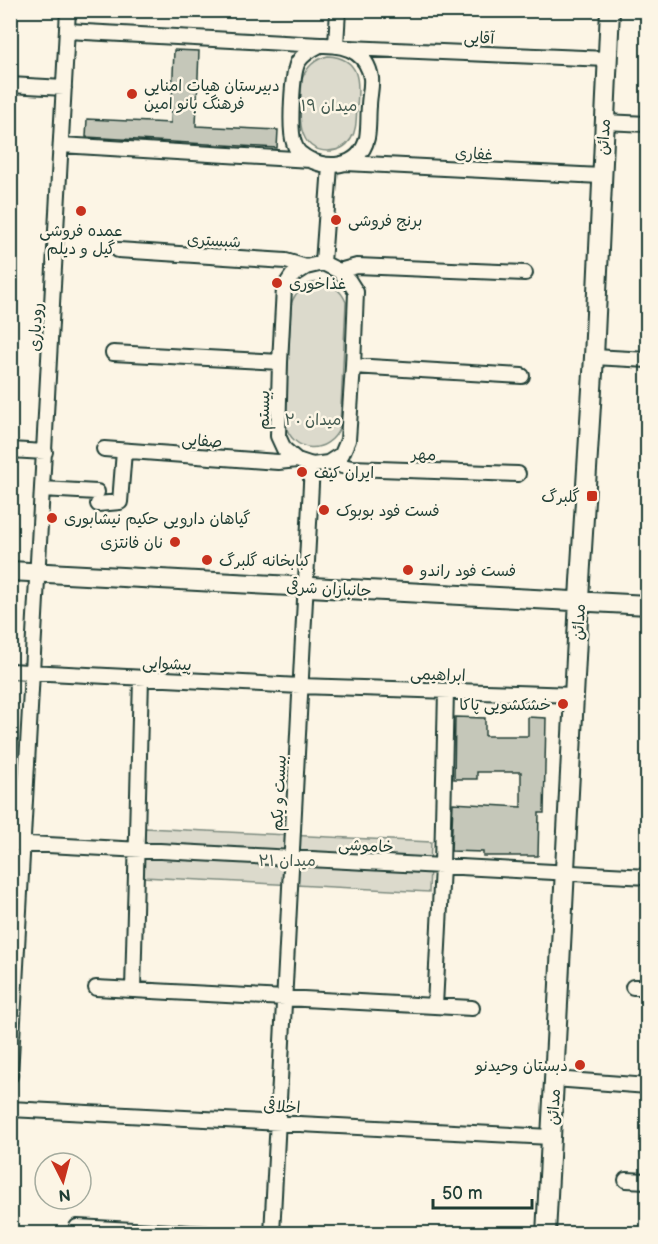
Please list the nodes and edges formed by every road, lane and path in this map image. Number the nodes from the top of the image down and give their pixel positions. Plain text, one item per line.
1 (69, 10) edge
2 (338, 10) edge
3 (610, 10) edge
4 (67, 31) junction
5 (320, 45) junction
6 (342, 46) junction
7 (607, 59) junction
8 (10, 85) edge
9 (64, 88) junction
10 (604, 122) junction
11 (648, 124) edge
12 (61, 144) junction
13 (312, 160) junction
14 (346, 163) junction
15 (330, 166) junction
16 (601, 176) junction
17 (118, 250) dead end
18 (323, 263) junction
19 (306, 267) junction
20 (339, 271) junction
21 (525, 273) dead end
22 (113, 353) dead end
23 (594, 357) junction
24 (648, 360) edge
25 (280, 362) junction
26 (353, 366) junction
27 (522, 376) dead end
28 (104, 449) dead end
29 (10, 450) edge
30 (124, 451) junction
31 (45, 452) junction
32 (297, 460) junction
33 (328, 462) junction
34 (312, 465) junction
35 (518, 474) dead end
36 (42, 489) junction
37 (10, 571) edge
38 (38, 572) junction
39 (306, 587) junction
40 (579, 602) junction
41 (648, 605) edge
42 (10, 671) edge
43 (33, 672) junction
44 (141, 678) junction
45 (300, 686) junction
46 (446, 691) junction
47 (574, 695) junction
48 (17, 844) edge
49 (135, 849) junction
50 (291, 858) junction
51 (442, 866) junction
52 (565, 872) junction
53 (648, 877) edge
54 (633, 987) dead end
55 (648, 987) edge
56 (96, 988) dead end
57 (133, 990) junction
58 (284, 998) junction
59 (435, 1006) junction
60 (472, 1008) dead end
61 (10, 1076) edge
62 (554, 1079) junction
63 (648, 1086) edge
64 (10, 1108) edge
65 (278, 1123) junction
66 (551, 1137) junction
67 (626, 1180) dead end
68 (648, 1181) edge
69 (76, 1227) dead end
70 (208, 1233) edge
71 (272, 1233) edge
72 (546, 1233) edge

1 - 4 street, رودباری
2 - 6 street
3 - 7 main road, مدائن
4 - 5 street
4 - 9 street, رودباری
5 - 6 street
5 - 13 street
6 - 7 street, آقایی
6 - 14 street
7 - 10 main road, مدائن
8 - 9 street
9 - 12 street, رودباری
10 - 11 street
10 - 16 main road, مدائن
12 - 13 street
12 - 31 street, رودباری
13 - 15 street
14 - 15 street
14 - 16 street, غفاری
15 - 18 street
16 - 23 main road, مدائن
17 - 19 street, شبستری
18 - 19 street, بیستم
18 - 20 street
19 - 25 street, بیستم
20 - 21 street
20 - 26 street
22 - 25 street
23 - 24 street
23 - 40 main road, مدائن
25 - 32 street, بیستم
26 - 27 street
26 - 33 street
28 - 30 street, صفایی
29 - 31 street
30 - 32 street, صفایی
30 - 36 street
31 - 36 street, رودباری
32 - 34 street
33 - 34 street
33 - 35 street, مهر
34 - 39 street, بیست و یکم
36 - 38 street, رودباری
37 - 38 main road, جانبازان شرقی
38 - 39 main road, جانبازان شرقی
38 - 43 street, رودباری
39 - 40 main road, جانبازان شرقی
39 - 45 street, بیست و یکم
40 - 41 main road, جانبازان شرقی
40 - 47 main road, مدائن
42 - 43 street, پیشوایی
43 - 44 street, پیشوایی
43 - 48 street, رودباری
44 - 45 street, پیشوایی
44 - 49 street
45 - 46 street, ابراهیمی
45 - 50 street, بیست و یکم
46 - 47 street, ابراهیمی
46 - 51 street
47 - 52 main road, مدائن
48 - 49 street, خاموشی
48 - 61 street, رودباری
49 - 50 street, خاموشی
49 - 57 street
50 - 51 street, خاموشی
50 - 58 street, بیست و یکم
51 - 52 street, خاموشی
51 - 59 street
52 - 53 street, خاموشی
52 - 62 main road, مدائن
54 - 55 street
56 - 57 street
57 - 58 street
58 - 59 street
58 - 65 street, بیست و یکم
59 - 60 street
62 - 63 street
62 - 66 main road, مدائن
64 - 65 street, اخلاقی
65 - 66 street, اخلاقی
65 - 71 street, بیست و یکم
66 - 72 main road, مدائن
67 - 68 street
69 - 70 street

